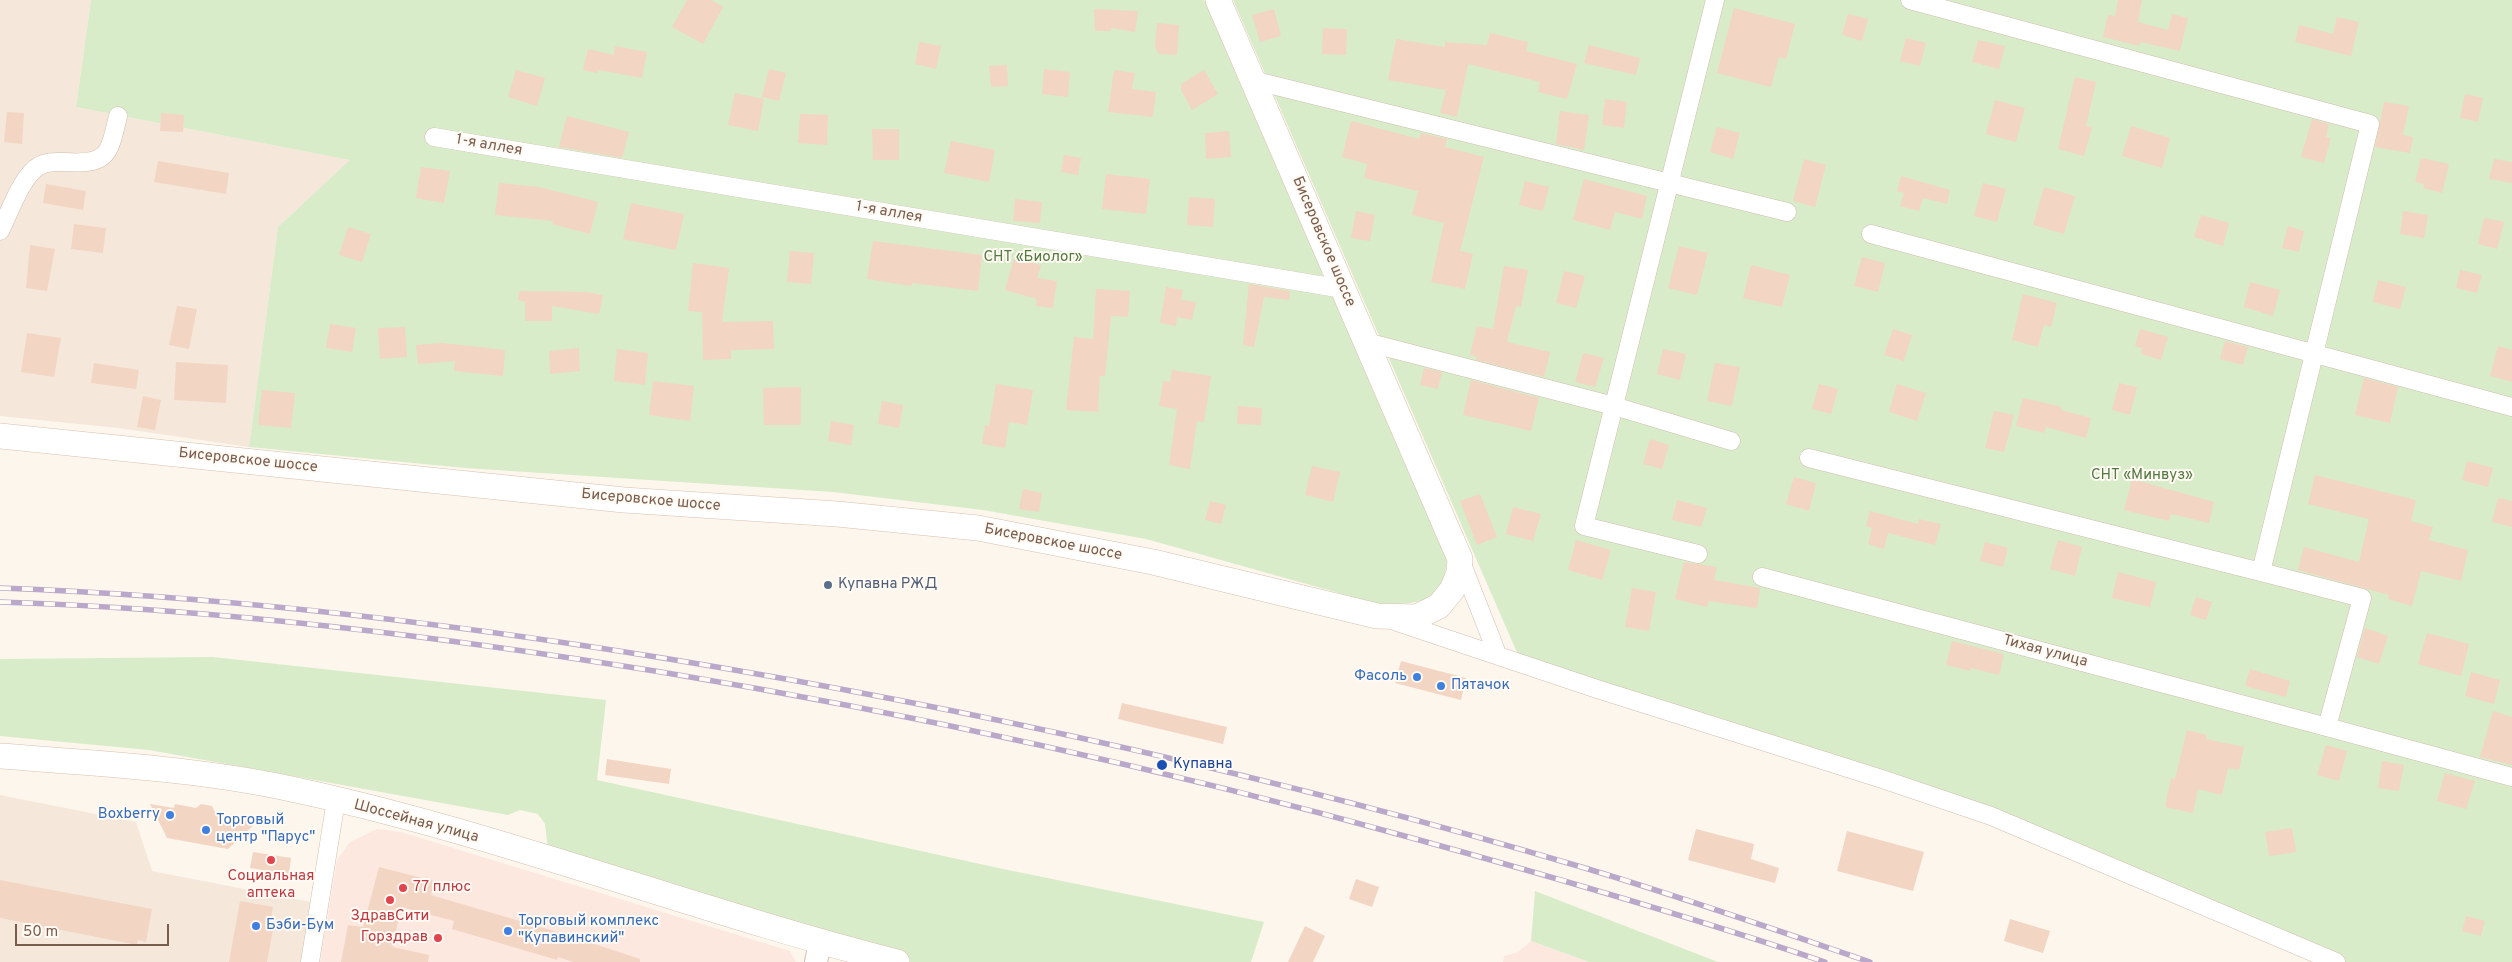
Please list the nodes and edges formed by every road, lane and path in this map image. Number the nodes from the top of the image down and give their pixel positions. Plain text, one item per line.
1 (1218, 0) edge
2 (1715, 0) edge
3 (1910, 0) edge
4 (1252, 80) junction
5 (118, 116) dead end
6 (434, 137) dead end
7 (1671, 183) junction
8 (1786, 212) dead end
9 (0, 232) edge
10 (1871, 234) dead end
11 (1343, 289) junction
12 (1366, 342) junction
13 (2315, 355) junction
14 (1614, 406) junction
15 (2512, 407) edge
16 (0, 436) edge
17 (1732, 440) dead end
18 (1809, 458) dead end
19 (1698, 554) dead end
20 (1460, 559) junction
21 (2261, 572) junction
22 (1762, 577) dead end
23 (1377, 616) junction
24 (1498, 656) junction
25 (2327, 727) junction
26 (0, 756) edge
27 (2512, 777) edge
28 (336, 800) junction
29 (818, 952) edge
30 (310, 962) edge
31 (897, 962) edge
32 (2336, 962) edge

1 - 4 main road, Бисеровское шоссе
2 - 7 street
3 - 13 street
4 - 7 street
4 - 11 main road, Бисеровское шоссе
5 - 9 street
6 - 11 street, 1-я аллея
7 - 8 street
7 - 14 street
10 - 13 street
11 - 12 main road, Бисеровское шоссе
12 - 14 street
12 - 20 main road, Бисеровское шоссе
13 - 15 street
13 - 21 street
14 - 17 street
14 - 19 street
16 - 23 main road, Бисеровское шоссе
18 - 21 street
20 - 23 main road, Бисеровское шоссе
20 - 24 street
21 - 25 street
22 - 25 street, Тихая улица
23 - 24 street
24 - 32 street
25 - 27 street, Тихая улица
26 - 28 main road, Шоссейная улица
28 - 29 main road, Шоссейная улица
28 - 30 street
29 - 31 main road, Шоссейная улица

